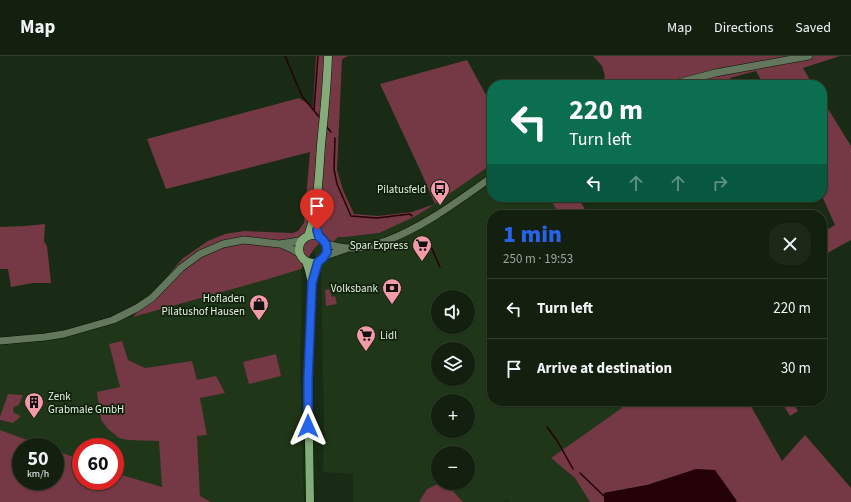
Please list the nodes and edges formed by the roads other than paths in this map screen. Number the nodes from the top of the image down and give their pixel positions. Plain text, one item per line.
1 (328, 56) edge
2 (809, 56) edge
3 (689, 80) edge
4 (487, 181) edge
5 (315, 211) junction
6 (319, 237) junction
7 (305, 238) junction
8 (279, 244) junction
9 (326, 244) junction
10 (350, 248) junction
11 (300, 254) junction
12 (325, 256) junction
13 (306, 261) junction
14 (318, 262) junction
15 (312, 283) junction
16 (0, 342) edge
17 (310, 502) edge

1 - 5 main road
2 - 3 main road
4 - 10 main road
5 - 6 main road
5 - 7 main road
6 - 7 main road
6 - 9 main road
7 - 8 main road
7 - 11 main road
8 - 11 main road
8 - 16 main road
9 - 10 main road
9 - 12 main road
10 - 12 main road
11 - 13 main road
12 - 14 main road
13 - 14 main road
13 - 15 main road
14 - 15 main road
15 - 17 main road

